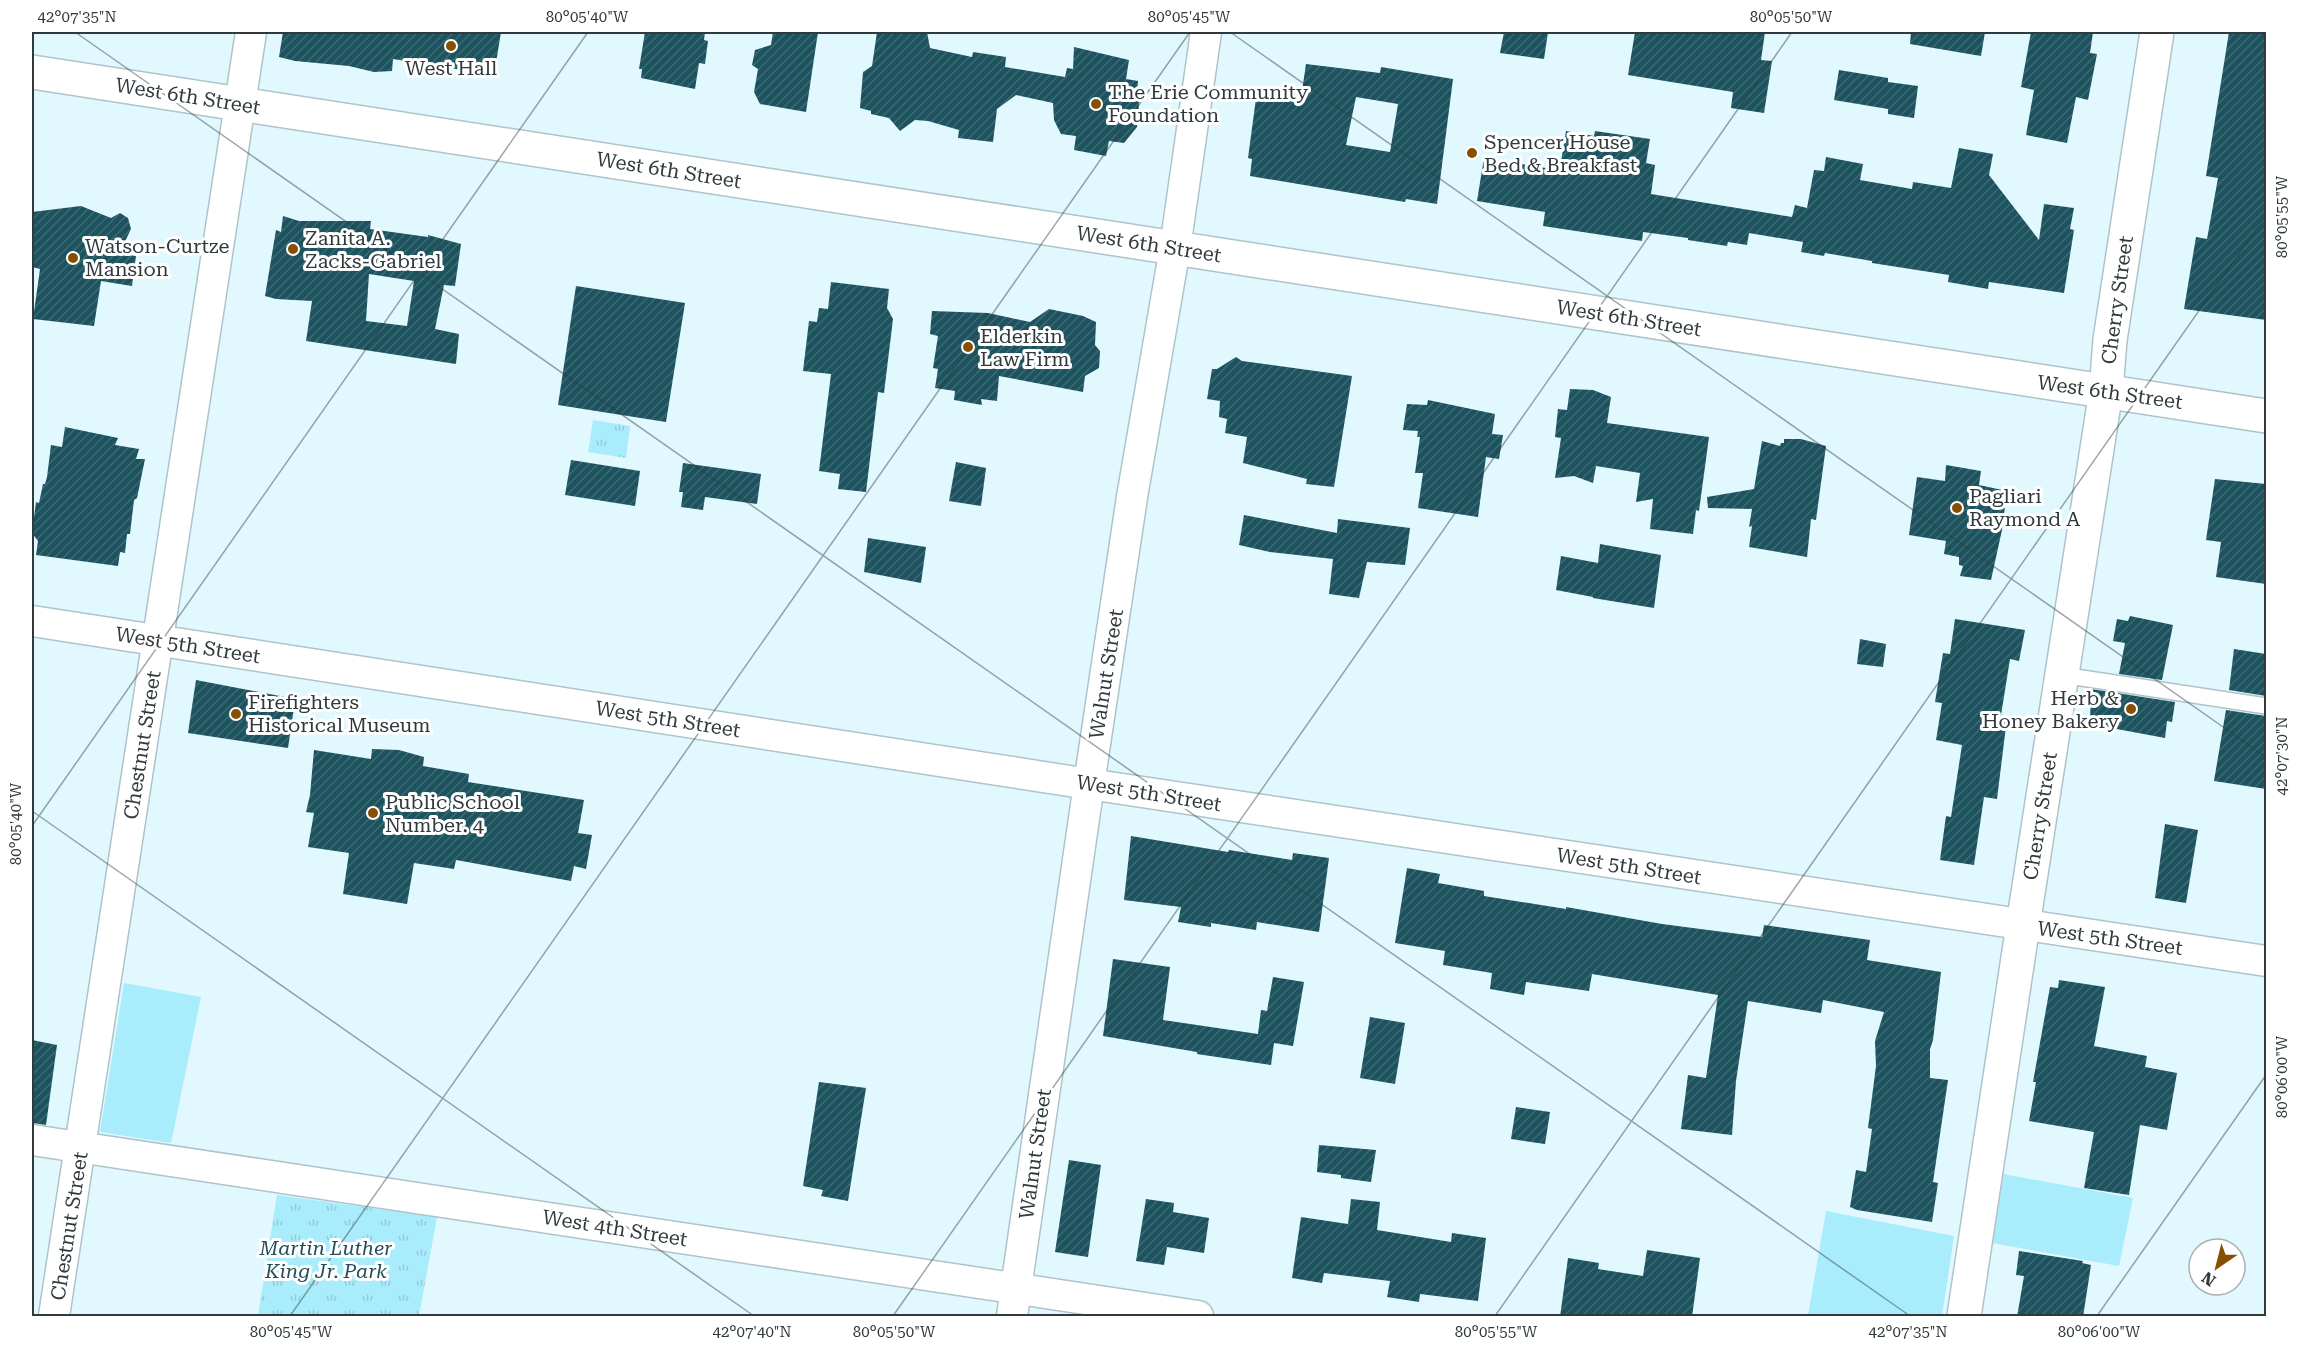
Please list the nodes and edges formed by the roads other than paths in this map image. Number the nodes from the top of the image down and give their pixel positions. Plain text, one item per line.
1 (250, 32) edge
2 (1206, 32) edge
3 (2157, 32) edge
4 (32, 72) edge
5 (240, 104) junction
6 (1175, 248) junction
7 (2106, 391) junction
8 (2266, 416) edge
9 (32, 621) edge
10 (158, 640) junction
11 (2061, 675) junction
12 (2266, 706) edge
13 (1089, 784) junction
14 (2023, 925) junction
15 (2266, 961) edge
16 (32, 1140) edge
17 (81, 1147) junction
18 (1014, 1303) edge
19 (54, 1317) edge
20 (1198, 1317) edge
21 (1964, 1317) edge

1 - 5 street, Chestnut Street
2 - 6 street, Walnut Street
3 - 7 main road, Cherry Street
4 - 5 main road, West 6th Street
5 - 6 main road, West 6th Street
5 - 10 street, Chestnut Street
6 - 7 main road, West 6th Street
6 - 13 street, Walnut Street
7 - 8 main road, West 6th Street
7 - 11 main road, Cherry Street
9 - 10 street, West 5th Street
10 - 13 street, West 5th Street
10 - 17 street, Chestnut Street
11 - 12 lane
11 - 14 main road, Cherry Street
13 - 14 street, West 5th Street
13 - 18 street, Walnut Street
14 - 15 street, West 5th Street
14 - 21 main road, Cherry Street
16 - 17 street, West 4th Street
17 - 18 street, West 4th Street
17 - 19 street, Chestnut Street
18 - 20 street, West 4th Street

